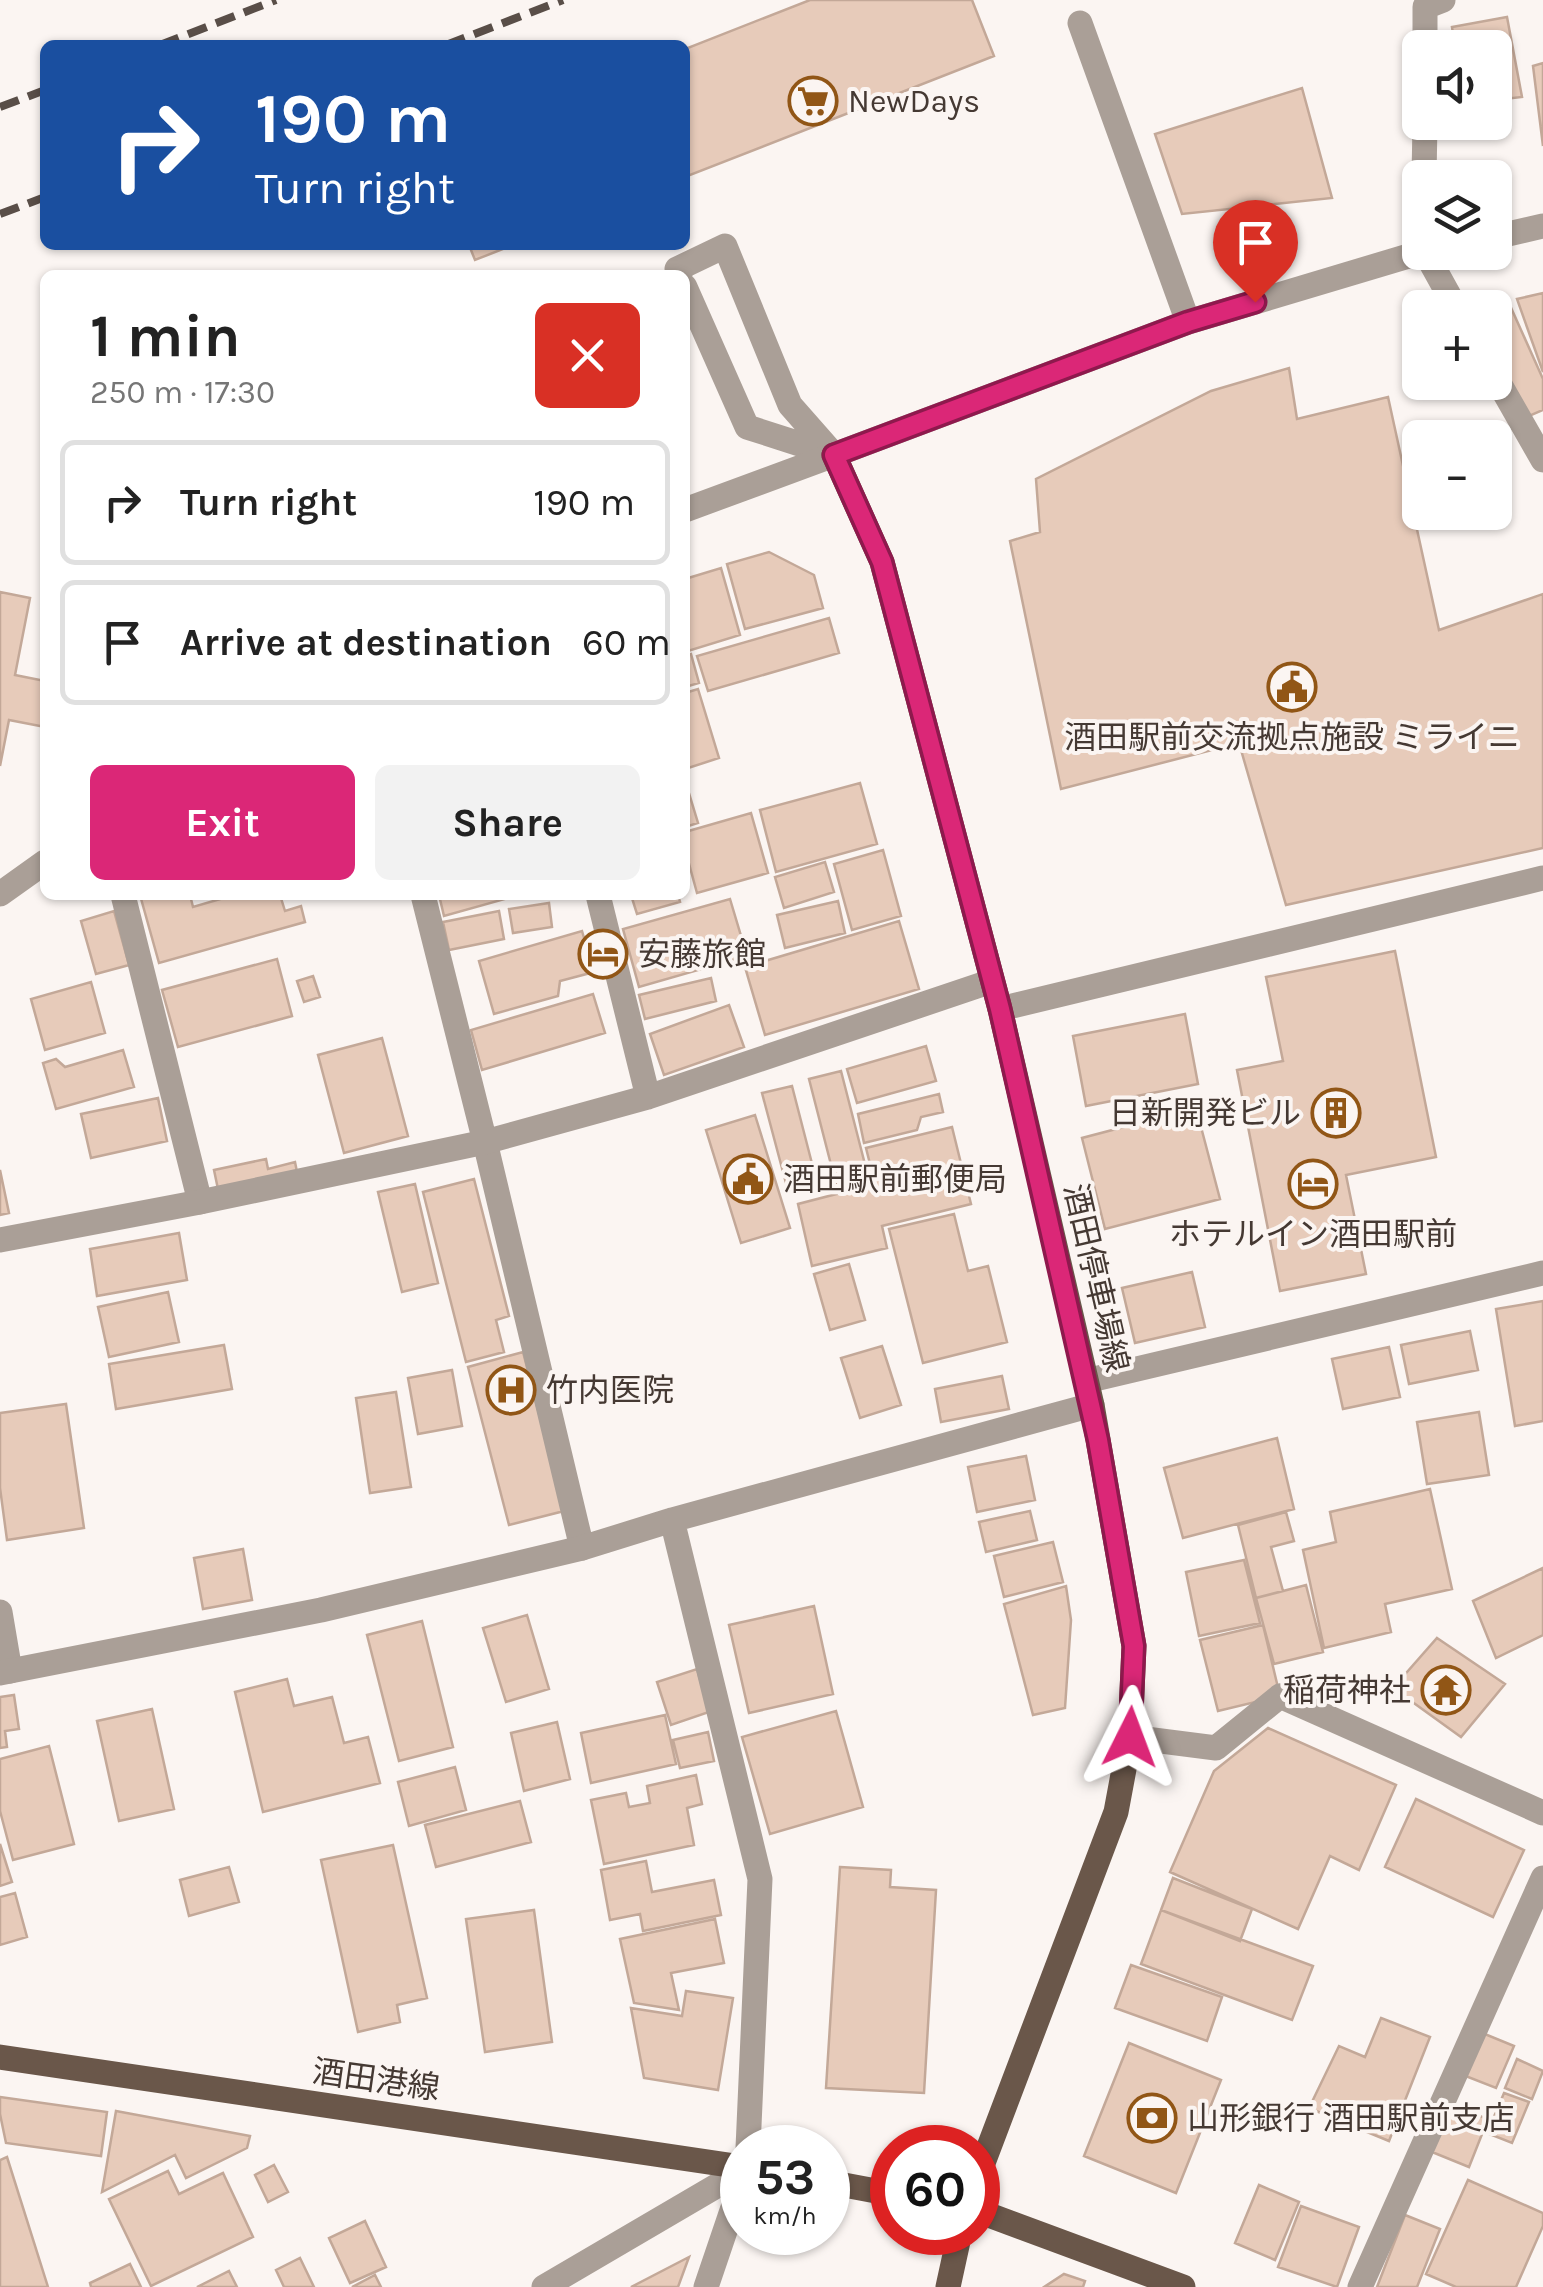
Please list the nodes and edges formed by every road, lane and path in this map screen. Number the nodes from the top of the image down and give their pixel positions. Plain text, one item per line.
1 (1443, 0) edge
2 (1080, 23) dead end
3 (1425, 30) edge
4 (1543, 226) edge
5 (1512, 232) edge
6 (1402, 258) edge
7 (678, 270) edge
8 (690, 298) edge
9 (1188, 322) junction
10 (1509, 400) edge
11 (834, 455) junction
12 (1543, 460) edge
13 (690, 508) edge
14 (40, 866) edge
15 (1543, 878) edge
16 (0, 894) edge
17 (124, 900) edge
18 (423, 900) edge
19 (599, 900) edge
20 (992, 981) junction
21 (1000, 1009) junction
22 (648, 1097) junction
23 (485, 1142) junction
24 (200, 1202) junction
25 (0, 1240) edge
26 (1543, 1273) edge
27 (1089, 1393) junction
28 (672, 1520) junction
29 (582, 1548) junction
30 (0, 1612) edge
31 (5, 1672) edge
32 (1130, 1737) junction
33 (1543, 1813) edge
34 (1543, 1878) edge
35 (0, 2057) edge
36 (749, 2125) edge
37 (997, 2125) edge
38 (720, 2166) edge
39 (720, 2182) edge
40 (1000, 2219) edge
41 (720, 2246) edge
42 (955, 2255) edge
43 (544, 2287) edge
44 (706, 2287) edge
45 (948, 2287) edge
46 (1183, 2287) edge
47 (1360, 2287) edge

1 - 3 street
2 - 9 street
4 - 5 street
6 - 9 street
7 - 11 street
8 - 11 street
9 - 11 street
10 - 12 street
11 - 13 street
11 - 20 main road, 酒田停車場線
14 - 16 street
15 - 21 street
17 - 24 street
18 - 23 street
19 - 22 street
20 - 21 main road, 酒田停車場線
20 - 22 street
21 - 27 main road, 酒田停車場線
22 - 23 street
23 - 24 street
23 - 29 street
24 - 25 street
26 - 27 street
27 - 28 street
27 - 32 main road, 酒田停車場線
28 - 29 street
28 - 36 street
29 - 31 street
30 - 31 street
32 - 33 street
32 - 37 main road, 酒田停車場線
34 - 47 street
35 - 38 main road, 酒田港線
39 - 43 street
40 - 46 main road
41 - 44 street
42 - 45 main road

